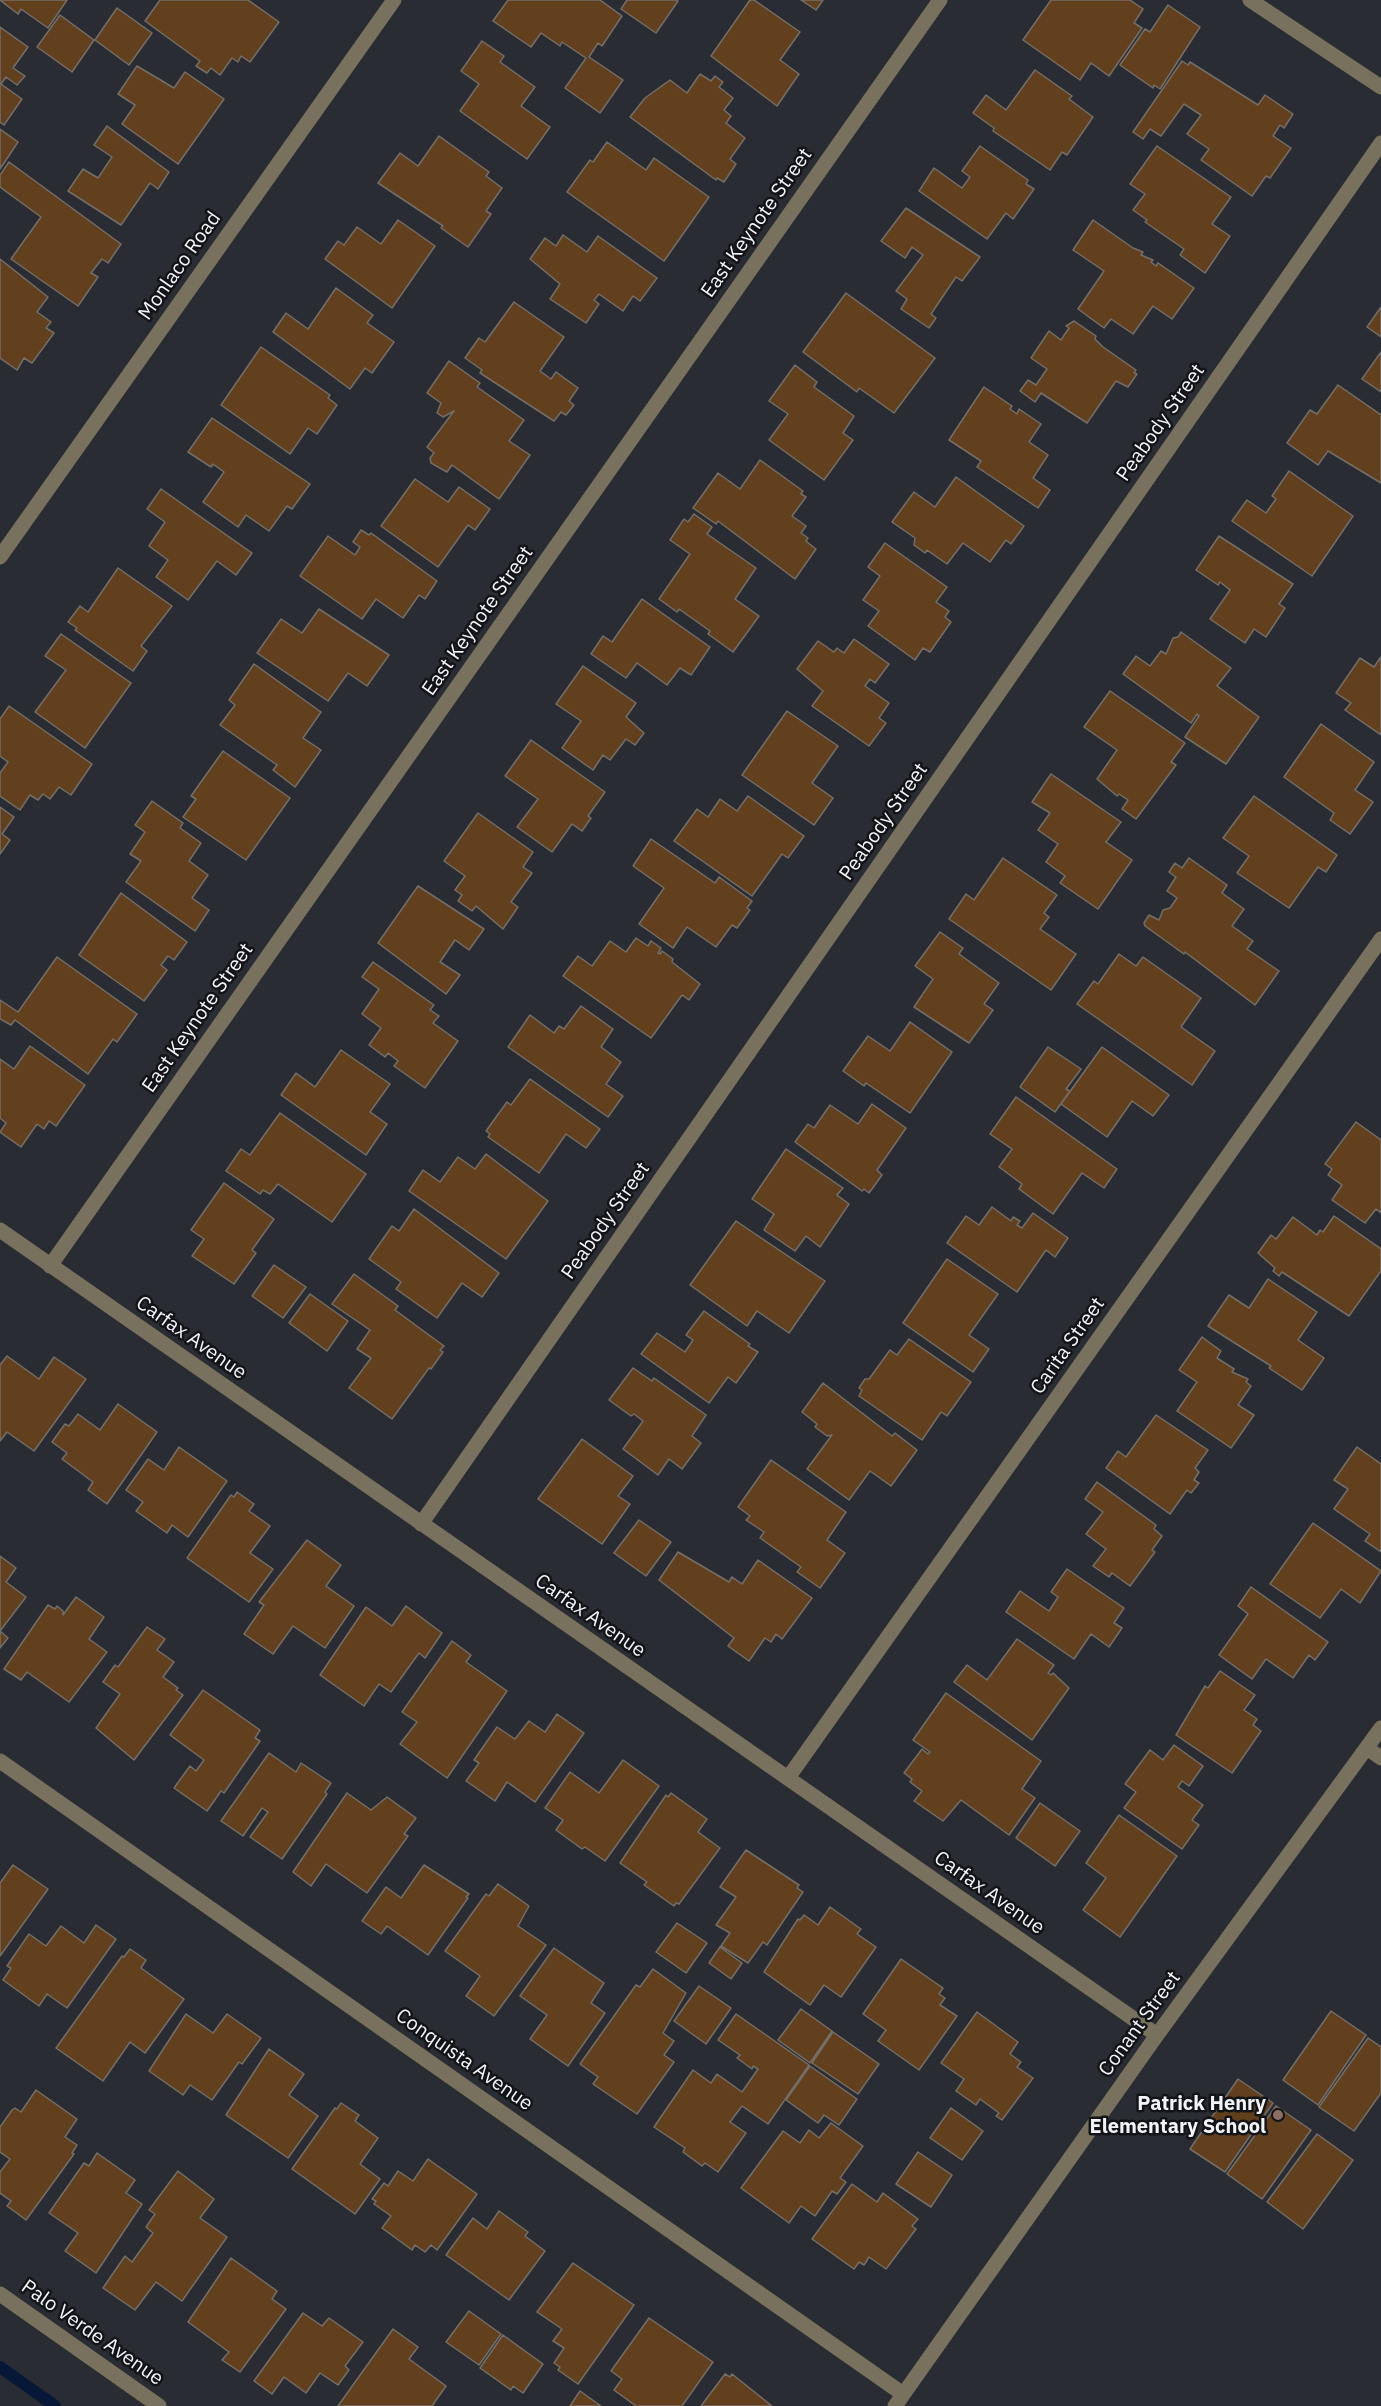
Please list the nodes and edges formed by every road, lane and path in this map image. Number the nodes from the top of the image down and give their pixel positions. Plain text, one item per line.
1 (394, 0) edge
2 (940, 0) edge
3 (1250, 0) edge
4 (1381, 87) edge
5 (1381, 143) edge
6 (0, 557) edge
7 (1381, 939) edge
8 (0, 1230) edge
9 (50, 1266) junction
10 (421, 1524) junction
11 (1381, 1728) edge
12 (1367, 1748) junction
13 (1381, 1758) edge
14 (0, 1761) edge
15 (788, 1778) junction
16 (1157, 2035) junction
17 (0, 2294) edge
18 (899, 2400) edge
19 (159, 2406) edge

1 - 6 street, Monlaco Road
2 - 9 street, East Keynote Street
3 - 4 street
5 - 10 street, Peabody Street
7 - 15 street, Carita Street
8 - 9 street, Carfax Avenue
9 - 10 street, Carfax Avenue
10 - 15 street, Carfax Avenue
11 - 12 street, Conant Street
12 - 13 street
12 - 16 street, Conant Street
14 - 18 street, Conquista Avenue
15 - 16 street, Carfax Avenue
16 - 18 street, Conant Street
17 - 19 street, Palo Verde Avenue

